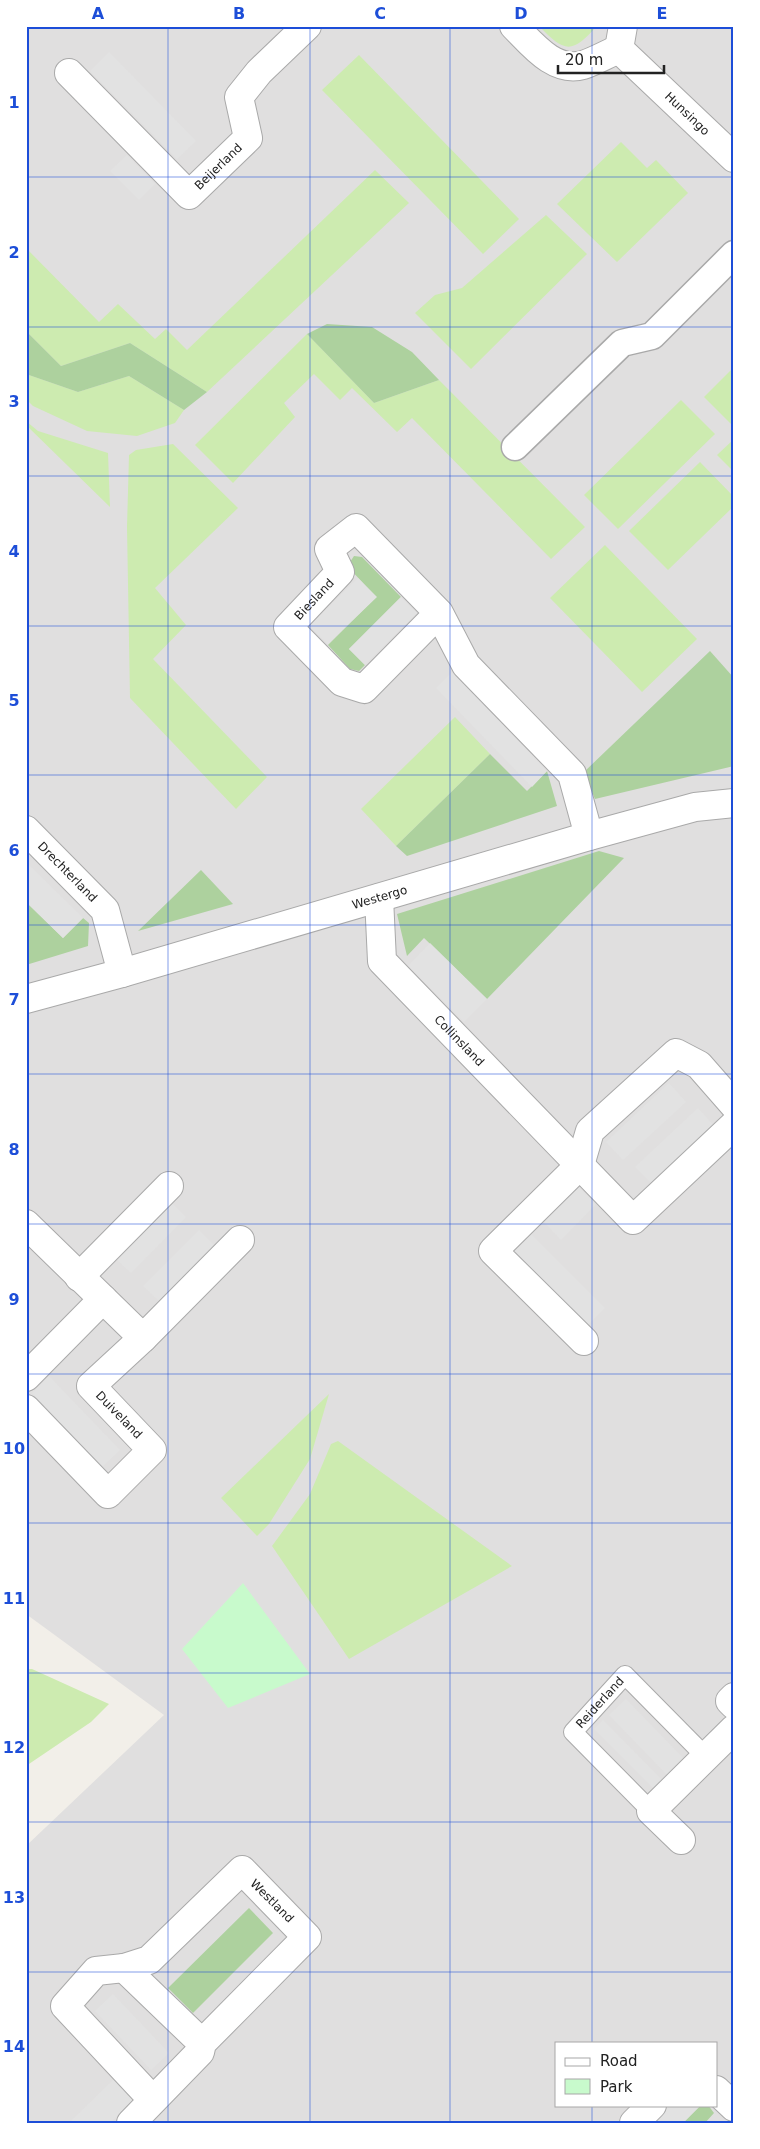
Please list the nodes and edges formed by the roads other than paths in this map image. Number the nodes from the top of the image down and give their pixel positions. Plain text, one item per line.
1 (307, 26) edge
2 (514, 26) edge
3 (621, 37) edge
4 (69, 73) dead end
5 (733, 156) edge
6 (734, 254) edge
7 (515, 447) dead end
8 (439, 613) junction
9 (734, 802) edge
10 (26, 830) edge
11 (589, 836) junction
12 (379, 898) junction
13 (122, 973) junction
14 (26, 999) edge
15 (734, 1105) edge
16 (734, 1125) edge
17 (580, 1165) junction
18 (169, 1186) dead end
19 (26, 1224) edge
20 (240, 1240) dead end
21 (79, 1277) junction
22 (103, 1299) junction
23 (143, 1338) junction
24 (584, 1341) dead end
25 (26, 1377) edge
26 (26, 1409) edge
27 (734, 1697) edge
28 (734, 1705) edge
29 (734, 1728) edge
30 (706, 1757) junction
31 (651, 1810) junction
32 (681, 1840) dead end
33 (124, 1968) junction
34 (202, 2043) junction
35 (718, 2092) edge
36 (153, 2100) junction
37 (651, 2106) edge
38 (734, 2107) edge
39 (131, 2123) edge
40 (634, 2123) edge

1 - 4 street, Beijerland
2 - 3 street, Hunsingo
3 - 5 street, Hunsingo
6 - 7 street
8 - 8 street, Biesland
8 - 11 street, Biesland
9 - 11 street, Westergo
10 - 13 street, Drechterland
11 - 12 street, Westergo
12 - 13 street, Westergo
12 - 17 street, Collinsland
13 - 14 street, Westergo
15 - 17 street
16 - 17 street, Collinsland
17 - 24 street
18 - 21 street
19 - 21 street
20 - 23 street, Duiveland
21 - 22 street
22 - 23 street
22 - 25 street
23 - 26 street, Duiveland
27 - 28 street
29 - 30 street
30 - 31 street
30 - 31 lane, Reiderland
31 - 32 street, Reiderland
33 - 34 street
33 - 34 street, Westland
33 - 36 street, Westland
34 - 36 street, Westland
35 - 38 street
36 - 39 street, Westland
37 - 40 street

